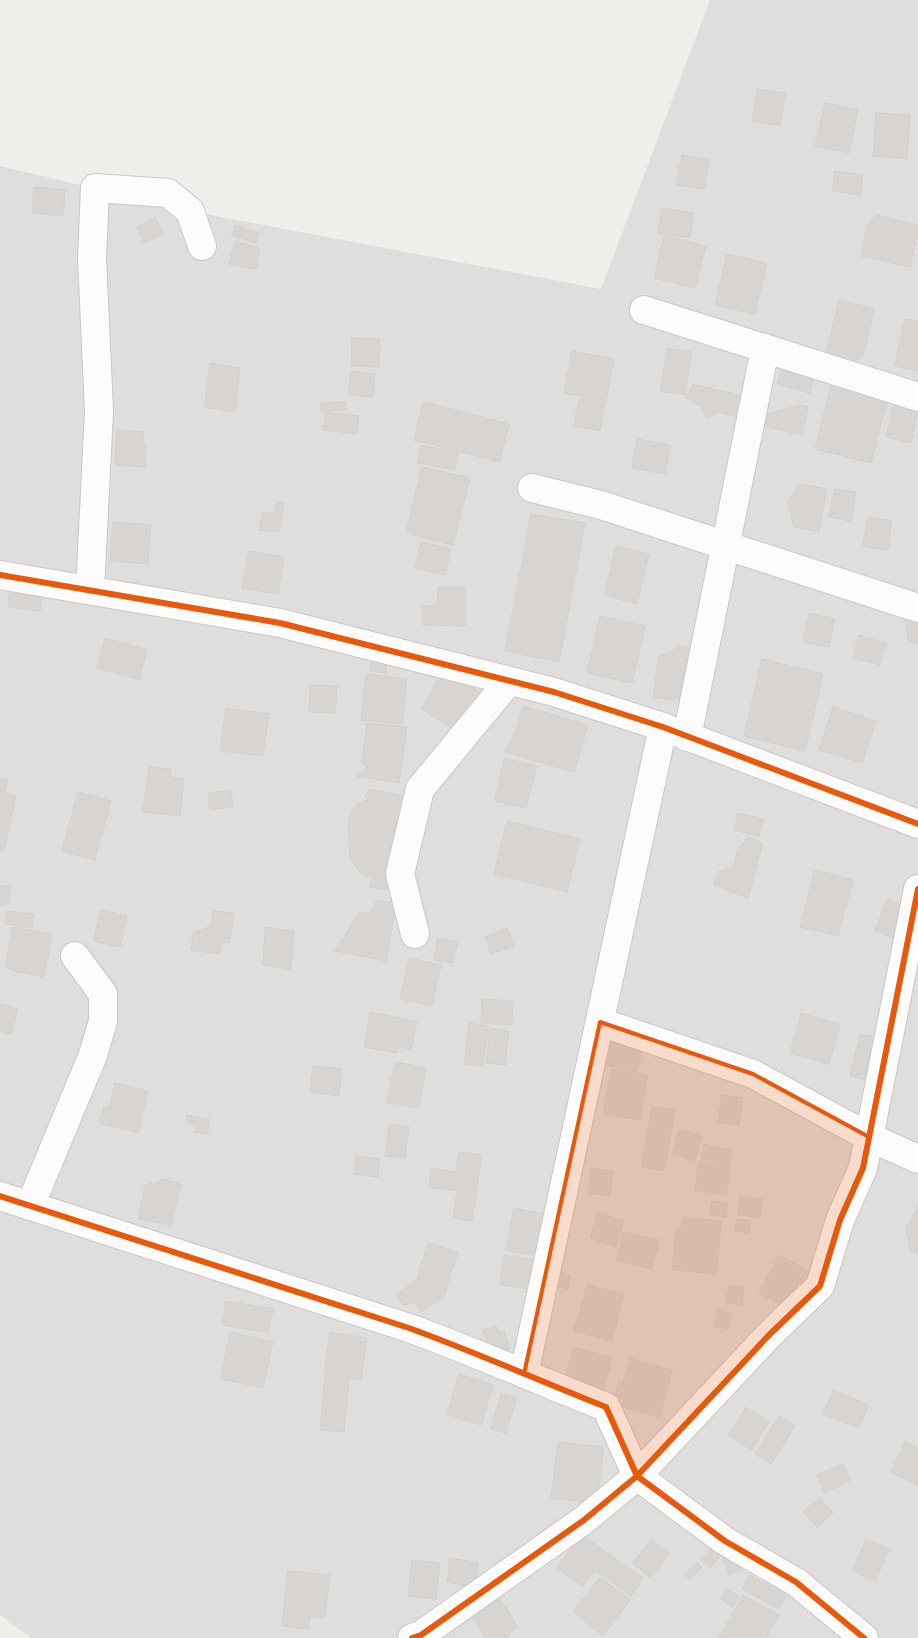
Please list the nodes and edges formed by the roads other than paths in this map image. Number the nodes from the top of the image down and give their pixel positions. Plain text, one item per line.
1 (202, 246) dead end
2 (644, 310) dead end
3 (765, 348) junction
4 (918, 397) edge
5 (532, 488) dead end
6 (727, 545) junction
7 (0, 575) edge
8 (90, 590) junction
9 (918, 608) edge
10 (508, 680) junction
11 (675, 732) junction
12 (918, 824) edge
13 (918, 889) edge
14 (415, 934) dead end
15 (75, 956) dead end
16 (600, 1022) junction
17 (869, 1137) junction
18 (918, 1159) edge
19 (0, 1196) edge
20 (30, 1206) junction
21 (524, 1374) junction
22 (637, 1476) junction
23 (412, 1638) edge
24 (864, 1638) edge

1 - 8 street
2 - 3 street
3 - 4 street
3 - 6 street
5 - 6 street
6 - 9 street
6 - 11 street
7 - 8 street
8 - 10 street
10 - 11 street
10 - 14 street
11 - 12 street
11 - 16 street
13 - 17 street
15 - 20 street
16 - 17 street
16 - 21 street
17 - 18 street
17 - 22 street
19 - 20 street
20 - 21 street
21 - 22 street
22 - 23 street
22 - 24 street

